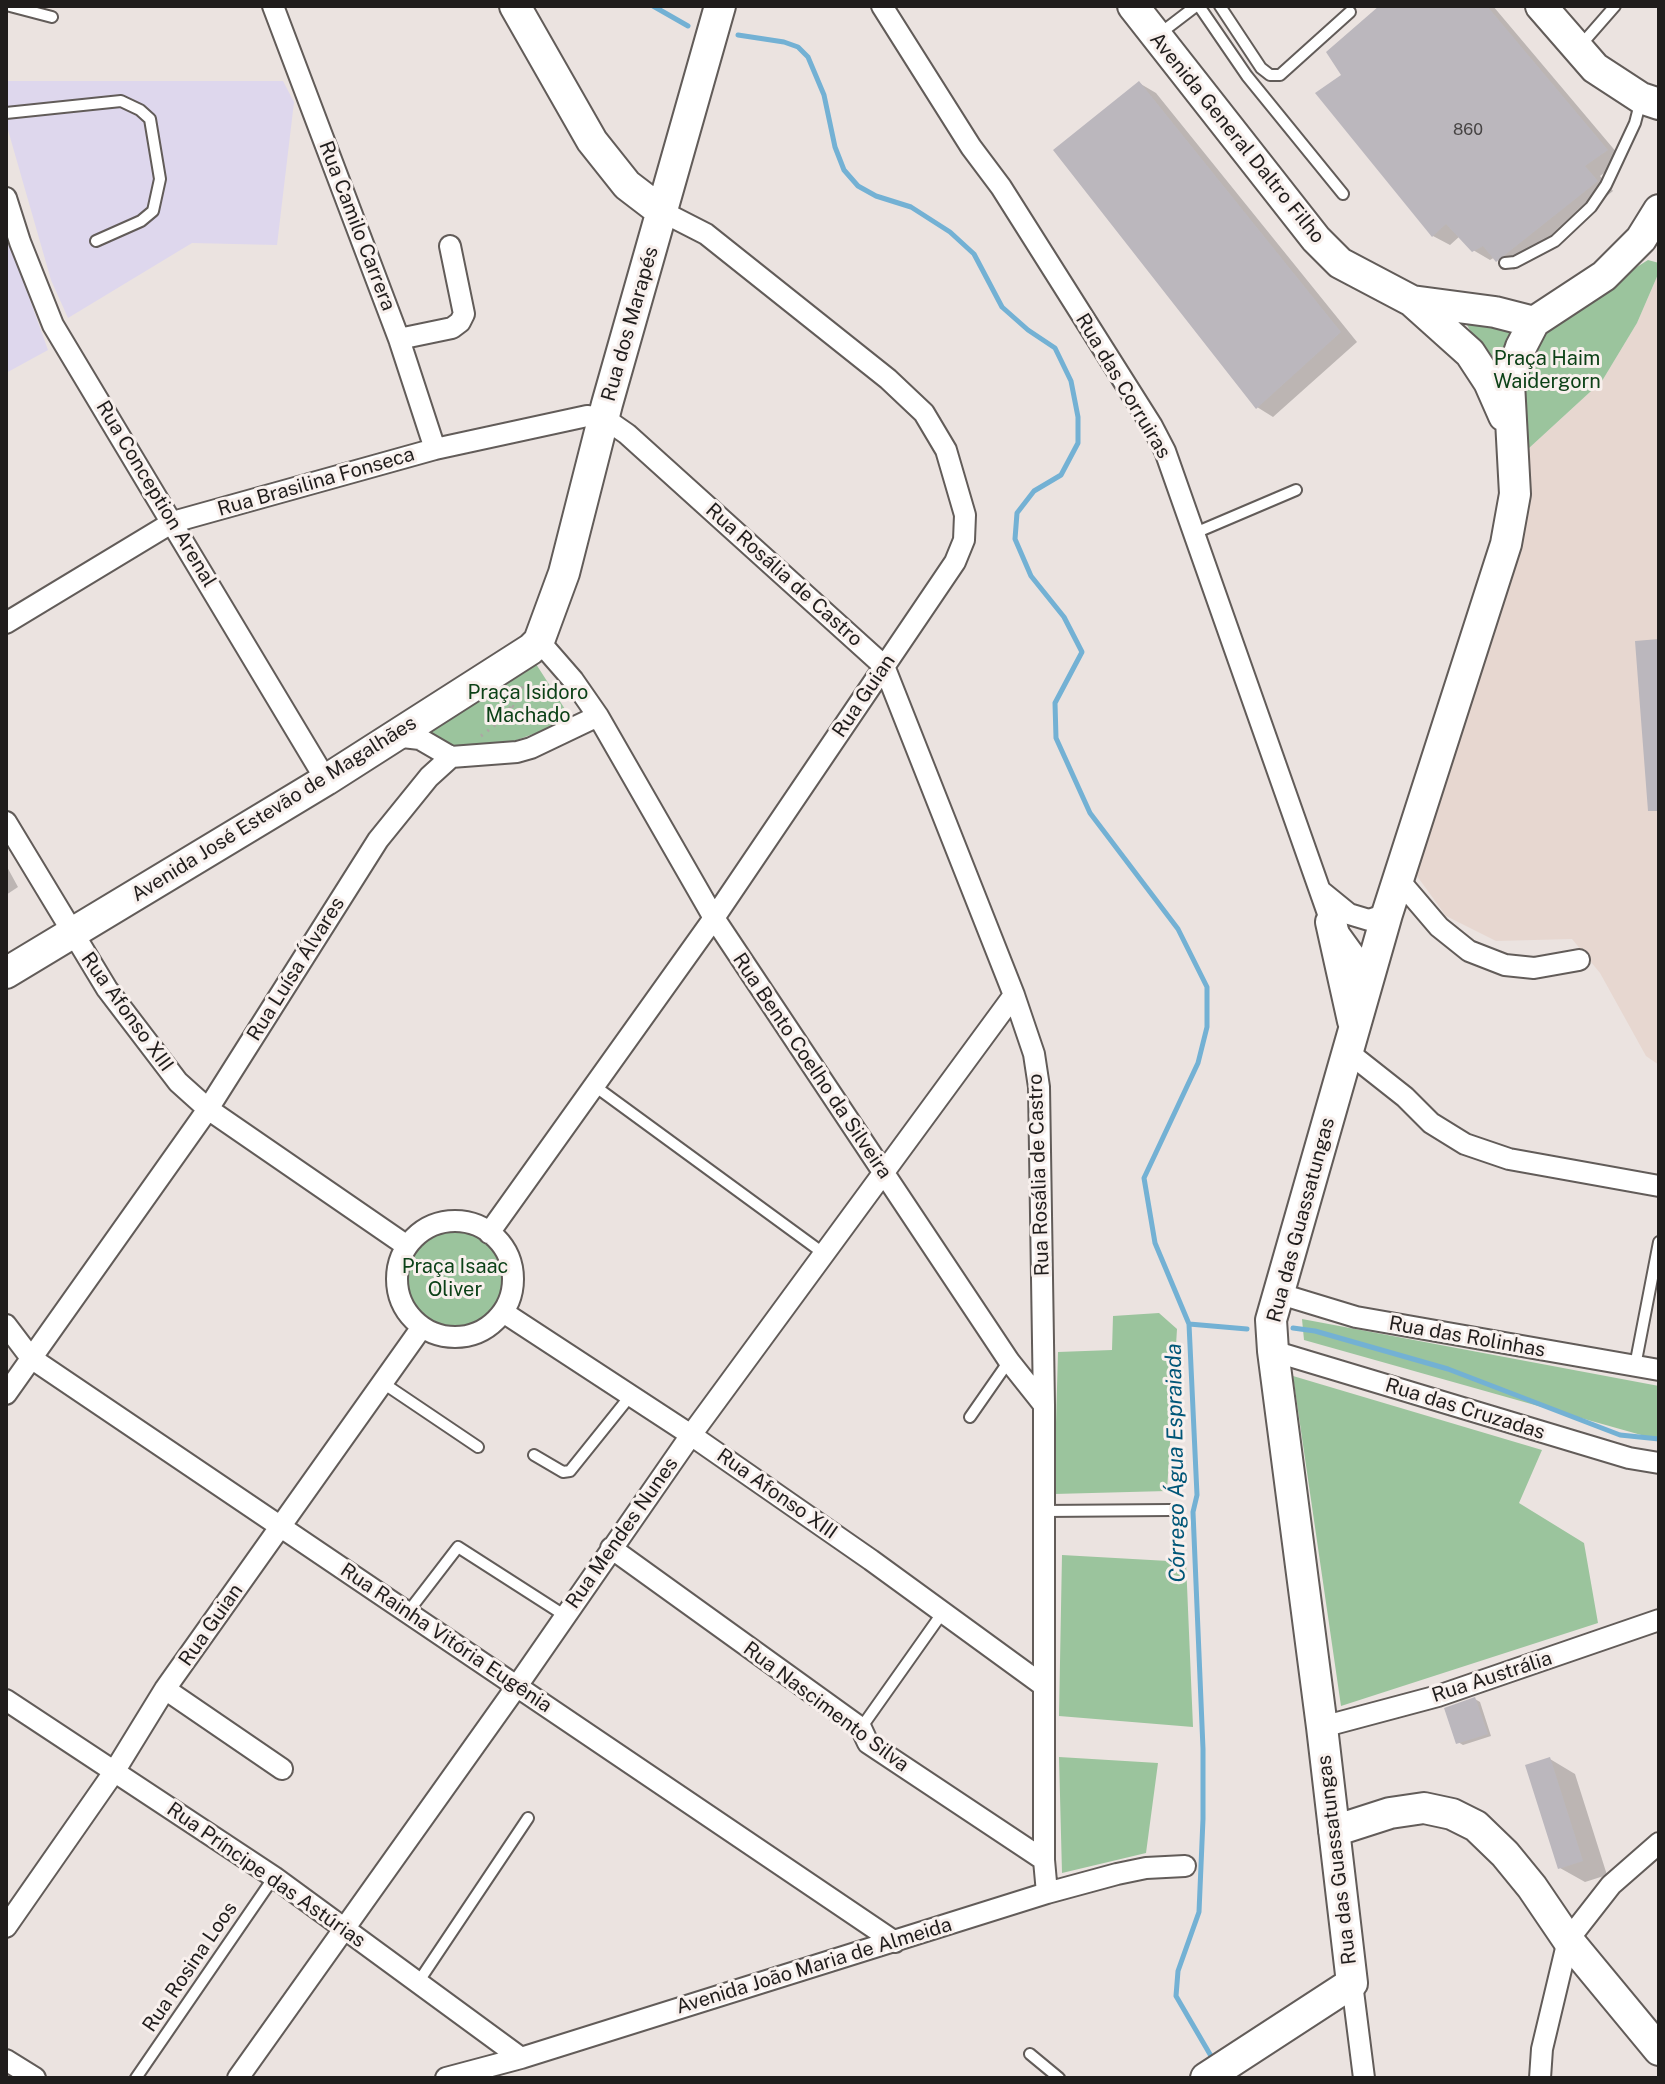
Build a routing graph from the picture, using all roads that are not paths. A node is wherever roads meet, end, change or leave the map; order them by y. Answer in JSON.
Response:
{"nodes":[{"id":1,"x":10,"y":6,"type":"edge"},
{"id":2,"x":273,"y":6,"type":"edge"},
{"id":3,"x":515,"y":6,"type":"edge"},
{"id":4,"x":720,"y":6,"type":"edge"},
{"id":5,"x":882,"y":6,"type":"edge"},
{"id":6,"x":1133,"y":6,"type":"edge"},
{"id":7,"x":1198,"y":6,"type":"edge"},
{"id":8,"x":1220,"y":6,"type":"edge"},
{"id":9,"x":1541,"y":6,"type":"edge"},
{"id":10,"x":1615,"y":6,"type":"edge"},
{"id":11,"x":1350,"y":12,"type":"dead end"},
{"id":12,"x":52,"y":17,"type":"dead end"},
{"id":13,"x":1156,"y":36,"type":"junction"},
{"id":14,"x":1577,"y":50,"type":"junction"},
{"id":15,"x":1650,"y":101,"type":"edge"},
{"id":16,"x":6,"y":113,"type":"edge"},
{"id":17,"x":1343,"y":194,"type":"dead end"},
{"id":18,"x":6,"y":198,"type":"edge"},
{"id":19,"x":1659,"y":210,"type":"edge"},
{"id":20,"x":661,"y":211,"type":"junction"},
{"id":21,"x":96,"y":241,"type":"dead end"},
{"id":22,"x":450,"y":246,"type":"dead end"},
{"id":23,"x":1505,"y":263,"type":"dead end"},
{"id":24,"x":1412,"y":301,"type":"junction"},
{"id":25,"x":1534,"y":322,"type":"junction"},
{"id":26,"x":399,"y":339,"type":"junction"},
{"id":27,"x":604,"y":418,"type":"junction"},
{"id":28,"x":1511,"y":432,"type":"junction"},
{"id":29,"x":435,"y":449,"type":"junction"},
{"id":30,"x":1296,"y":490,"type":"dead end"},
{"id":31,"x":173,"y":522,"type":"junction"},
{"id":32,"x":1195,"y":533,"type":"junction"},
{"id":33,"x":6,"y":623,"type":"edge"},
{"id":34,"x":535,"y":645,"type":"junction"},
{"id":35,"x":884,"y":666,"type":"junction"},
{"id":36,"x":598,"y":716,"type":"junction"},
{"id":37,"x":394,"y":736,"type":"junction"},
{"id":38,"x":451,"y":757,"type":"junction"},
{"id":39,"x":326,"y":780,"type":"junction"},
{"id":40,"x":6,"y":822,"type":"edge"},
{"id":41,"x":1398,"y":879,"type":"junction"},
{"id":42,"x":1322,"y":892,"type":"junction"},
{"id":43,"x":1387,"y":914,"type":"junction"},
{"id":44,"x":714,"y":918,"type":"junction"},
{"id":45,"x":1331,"y":922,"type":"junction"},
{"id":46,"x":71,"y":934,"type":"junction"},
{"id":47,"x":1579,"y":960,"type":"dead end"},
{"id":48,"x":6,"y":973,"type":"edge"},
{"id":49,"x":1370,"y":976,"type":"junction"},
{"id":50,"x":1014,"y":995,"type":"junction"},
{"id":51,"x":1351,"y":1040,"type":"junction"},
{"id":52,"x":596,"y":1087,"type":"junction"},
{"id":53,"x":208,"y":1109,"type":"junction"},
{"id":54,"x":883,"y":1173,"type":"junction"},
{"id":55,"x":1659,"y":1186,"type":"edge"},
{"id":56,"x":489,"y":1233,"type":"junction"},
{"id":57,"x":1659,"y":1242,"type":"edge"},
{"id":58,"x":407,"y":1246,"type":"junction"},
{"id":59,"x":823,"y":1253,"type":"junction"},
{"id":60,"x":1277,"y":1293,"type":"junction"},
{"id":61,"x":503,"y":1312,"type":"junction"},
{"id":62,"x":6,"y":1325,"type":"edge"},
{"id":63,"x":422,"y":1327,"type":"junction"},
{"id":64,"x":1273,"y":1351,"type":"junction"},
{"id":65,"x":31,"y":1358,"type":"junction"},
{"id":66,"x":1009,"y":1361,"type":"junction"},
{"id":67,"x":1635,"y":1366,"type":"junction"},
{"id":68,"x":1659,"y":1370,"type":"edge"},
{"id":69,"x":383,"y":1383,"type":"junction"},
{"id":70,"x":6,"y":1394,"type":"edge"},
{"id":71,"x":631,"y":1395,"type":"junction"},
{"id":72,"x":1044,"y":1405,"type":"junction"},
{"id":73,"x":970,"y":1417,"type":"dead end"},
{"id":74,"x":691,"y":1435,"type":"junction"},
{"id":75,"x":478,"y":1447,"type":"dead end"},
{"id":76,"x":534,"y":1455,"type":"dead end"},
{"id":77,"x":1659,"y":1463,"type":"edge"},
{"id":78,"x":1170,"y":1510,"type":"dead end"},
{"id":79,"x":1044,"y":1511,"type":"junction"},
{"id":80,"x":280,"y":1527,"type":"junction"},
{"id":81,"x":611,"y":1548,"type":"junction"},
{"id":82,"x":408,"y":1612,"type":"junction"},
{"id":83,"x":944,"y":1612,"type":"junction"},
{"id":84,"x":564,"y":1615,"type":"junction"},
{"id":85,"x":1659,"y":1620,"type":"edge"},
{"id":86,"x":517,"y":1686,"type":"junction"},
{"id":87,"x":1044,"y":1686,"type":"junction"},
{"id":88,"x":165,"y":1689,"type":"junction"},
{"id":89,"x":6,"y":1700,"type":"edge"},
{"id":90,"x":1322,"y":1727,"type":"junction"},
{"id":91,"x":861,"y":1728,"type":"junction"},
{"id":92,"x":282,"y":1769,"type":"dead end"},
{"id":93,"x":114,"y":1772,"type":"junction"},
{"id":94,"x":528,"y":1818,"type":"dead end"},
{"id":95,"x":1334,"y":1831,"type":"junction"},
{"id":96,"x":1658,"y":1845,"type":"edge"},
{"id":97,"x":1044,"y":1860,"type":"junction"},
{"id":98,"x":1185,"y":1866,"type":"dead end"},
{"id":99,"x":274,"y":1877,"type":"junction"},
{"id":100,"x":1047,"y":1893,"type":"junction"},
{"id":101,"x":6,"y":1927,"type":"edge"},
{"id":102,"x":342,"y":1928,"type":"junction"},
{"id":103,"x":1568,"y":1940,"type":"junction"},
{"id":104,"x":895,"y":1942,"type":"junction"},
{"id":105,"x":419,"y":1981,"type":"junction"},
{"id":106,"x":1352,"y":1983,"type":"junction"},
{"id":107,"x":1659,"y":2050,"type":"edge"},
{"id":108,"x":1030,"y":2054,"type":"dead end"},
{"id":109,"x":521,"y":2058,"type":"junction"},
{"id":110,"x":6,"y":2060,"type":"edge"},
{"id":111,"x":35,"y":2078,"type":"edge"},
{"id":112,"x":136,"y":2078,"type":"edge"},
{"id":113,"x":238,"y":2078,"type":"edge"},
{"id":114,"x":446,"y":2078,"type":"edge"},
{"id":115,"x":1059,"y":2078,"type":"edge"},
{"id":116,"x":1206,"y":2078,"type":"edge"},
{"id":117,"x":1364,"y":2078,"type":"edge"},
{"id":118,"x":1540,"y":2078,"type":"edge"}],
"edges":[{"from":1,"to":12,"type":"lane"},
{"from":2,"to":26,"type":"street","name":"Rua Camilo Carrera"},
{"from":3,"to":20,"type":"street"},
{"from":4,"to":20,"type":"street","name":"Rua dos Marapés"},
{"from":5,"to":32,"type":"street","name":"Rua das Corruiras"},
{"from":6,"to":13,"type":"street","name":"Avenida General Daltro Filho"},
{"from":7,"to":13,"type":"lane"},
{"from":7,"to":17,"type":"lane"},
{"from":8,"to":11,"type":"lane"},
{"from":9,"to":14,"type":"street"},
{"from":10,"to":14,"type":"lane"},
{"from":13,"to":24,"type":"street","name":"Avenida General Daltro Filho"},
{"from":14,"to":15,"type":"street"},
{"from":15,"to":23,"type":"lane"},
{"from":16,"to":21,"type":"lane"},
{"from":18,"to":31,"type":"street","name":"Rua Conception Arenal"},
{"from":19,"to":25,"type":"street"},
{"from":20,"to":27,"type":"street","name":"Rua dos Marapés"},
{"from":20,"to":35,"type":"street","name":"Rua Guian"},
{"from":22,"to":26,"type":"street"},
{"from":24,"to":25,"type":"street","name":"Avenida General Daltro Filho"},
{"from":24,"to":28,"type":"street"},
{"from":25,"to":28,"type":"street"},
{"from":26,"to":29,"type":"street","name":"Rua Camilo Carrera"},
{"from":27,"to":29,"type":"street","name":"Rua Brasilina Fonseca"},
{"from":27,"to":34,"type":"street","name":"Rua dos Marapés"},
{"from":27,"to":35,"type":"street","name":"Rua Rosália de Castro"},
{"from":28,"to":41,"type":"street","name":"Rua das Guassatungas"},
{"from":29,"to":31,"type":"street","name":"Rua Brasilina Fonseca"},
{"from":30,"to":32,"type":"lane"},
{"from":31,"to":33,"type":"street","name":"Rua Brasilina Fonseca"},
{"from":31,"to":39,"type":"street","name":"Rua Conception Arenal"},
{"from":32,"to":42,"type":"street","name":"Rua das Corruiras"},
{"from":34,"to":36,"type":"street"},
{"from":34,"to":37,"type":"street","name":"Avenida José Estevão de Magalhães"},
{"from":35,"to":44,"type":"street","name":"Rua Guian"},
{"from":35,"to":50,"type":"street","name":"Rua Rosália de Castro"},
{"from":36,"to":38,"type":"street"},
{"from":36,"to":44,"type":"street","name":"Rua Bento Coelho da Silveira"},
{"from":37,"to":38,"type":"street"},
{"from":37,"to":39,"type":"street","name":"Avenida José Estevão de Magalhães"},
{"from":38,"to":53,"type":"street","name":"Rua Luísa Álvares"},
{"from":39,"to":46,"type":"street","name":"Avenida José Estevão de Magalhães"},
{"from":40,"to":46,"type":"street","name":"Rua Afonso XIII"},
{"from":41,"to":43,"type":"street","name":"Rua das Guassatungas"},
{"from":41,"to":47,"type":"street"},
{"from":42,"to":43,"type":"street"},
{"from":42,"to":45,"type":"street","name":"Rua das Corruiras"},
{"from":43,"to":49,"type":"street","name":"Rua das Guassatungas"},
{"from":44,"to":52,"type":"street","name":"Rua Guian"},
{"from":44,"to":54,"type":"street","name":"Rua Bento Coelho da Silveira"},
{"from":45,"to":49,"type":"street","name":"Rua das Corruiras"},
{"from":45,"to":51,"type":"street"},
{"from":46,"to":48,"type":"street","name":"Avenida José Estevão de Magalhães"},
{"from":46,"to":53,"type":"street","name":"Rua Afonso XIII"},
{"from":49,"to":51,"type":"street","name":"Rua das Guassatungas"},
{"from":50,"to":54,"type":"street","name":"Rua Mendes Nunes"},
{"from":50,"to":72,"type":"street","name":"Rua Rosália de Castro"},
{"from":51,"to":55,"type":"street"},
{"from":51,"to":60,"type":"street","name":"Rua das Guassatungas"},
{"from":52,"to":56,"type":"street","name":"Rua Guian"},
{"from":52,"to":59,"type":"lane"},
{"from":53,"to":58,"type":"street","name":"Rua Afonso XIII"},
{"from":53,"to":65,"type":"street","name":"Rua Luísa Álvares"},
{"from":54,"to":59,"type":"street","name":"Rua Mendes Nunes"},
{"from":54,"to":66,"type":"street","name":"Rua Bento Coelho da Silveira"},
{"from":56,"to":58,"type":"street"},
{"from":56,"to":61,"type":"street"},
{"from":57,"to":67,"type":"lane"},
{"from":58,"to":63,"type":"street"},
{"from":59,"to":74,"type":"street","name":"Rua Mendes Nunes"},
{"from":60,"to":64,"type":"street","name":"Rua das Guassatungas"},
{"from":60,"to":67,"type":"street","name":"Rua das Rolinhas"},
{"from":61,"to":63,"type":"street"},
{"from":61,"to":71,"type":"street","name":"Rua Afonso XIII"},
{"from":62,"to":65,"type":"street","name":"Rua Rainha Vitória Eugênia"},
{"from":63,"to":69,"type":"street","name":"Rua Guian"},
{"from":64,"to":77,"type":"street","name":"Rua das Cruzadas"},
{"from":64,"to":90,"type":"street","name":"Rua das Guassatungas"},
{"from":65,"to":70,"type":"street","name":"Rua Luísa Álvares"},
{"from":65,"to":80,"type":"street","name":"Rua Rainha Vitória Eugênia"},
{"from":66,"to":72,"type":"street","name":"Rua Bento Coelho da Silveira"},
{"from":66,"to":73,"type":"lane"},
{"from":67,"to":68,"type":"street","name":"Rua das Rolinhas"},
{"from":69,"to":75,"type":"lane"},
{"from":69,"to":80,"type":"street","name":"Rua Guian"},
{"from":71,"to":74,"type":"street","name":"Rua Afonso XIII"},
{"from":71,"to":76,"type":"lane"},
{"from":72,"to":79,"type":"street","name":"Rua Rosália de Castro"},
{"from":74,"to":81,"type":"street","name":"Rua Mendes Nunes"},
{"from":74,"to":83,"type":"street","name":"Rua Afonso XIII"},
{"from":78,"to":79,"type":"lane"},
{"from":79,"to":87,"type":"street","name":"Rua Rosália de Castro"},
{"from":80,"to":82,"type":"street","name":"Rua Rainha Vitória Eugênia"},
{"from":80,"to":88,"type":"street","name":"Rua Guian"},
{"from":81,"to":84,"type":"street","name":"Rua Mendes Nunes"},
{"from":81,"to":91,"type":"street","name":"Rua Nascimento Silva"},
{"from":82,"to":84,"type":"lane"},
{"from":82,"to":86,"type":"street","name":"Rua Rainha Vitória Eugênia"},
{"from":83,"to":87,"type":"street","name":"Rua Afonso XIII"},
{"from":83,"to":91,"type":"lane"},
{"from":84,"to":86,"type":"street","name":"Rua Mendes Nunes"},
{"from":85,"to":90,"type":"street","name":"Rua Austrália"},
{"from":86,"to":102,"type":"street","name":"Rua Mendes Nunes"},
{"from":86,"to":104,"type":"street","name":"Rua Rainha Vitória Eugênia"},
{"from":87,"to":97,"type":"street","name":"Rua Rosália de Castro"},
{"from":88,"to":92,"type":"street"},
{"from":88,"to":93,"type":"street","name":"Rua Guian"},
{"from":89,"to":93,"type":"street","name":"Rua Príncipe das Astúrias"},
{"from":90,"to":95,"type":"street","name":"Rua das Guassatungas"},
{"from":91,"to":97,"type":"street","name":"Rua Nascimento Silva"},
{"from":93,"to":99,"type":"street","name":"Rua Príncipe das Astúrias"},
{"from":93,"to":101,"type":"street","name":"Rua Guian"},
{"from":94,"to":105,"type":"lane"},
{"from":95,"to":103,"type":"street"},
{"from":95,"to":106,"type":"street","name":"Rua das Guassatungas"},
{"from":96,"to":103,"type":"street"},
{"from":97,"to":100,"type":"street","name":"Rua Rosália de Castro"},
{"from":98,"to":100,"type":"street","name":"Avenida João Maria de Almeida"},
{"from":99,"to":102,"type":"street","name":"Rua Príncipe das Astúrias"},
{"from":99,"to":112,"type":"lane","name":"Rua Rosina Loos"},
{"from":100,"to":104,"type":"street","name":"Avenida João Maria de Almeida"},
{"from":102,"to":105,"type":"street","name":"Rua Príncipe das Astúrias"},
{"from":102,"to":113,"type":"street","name":"Rua Mendes Nunes"},
{"from":103,"to":107,"type":"street"},
{"from":103,"to":118,"type":"street"},
{"from":104,"to":109,"type":"street","name":"Avenida João Maria de Almeida"},
{"from":105,"to":109,"type":"street","name":"Rua Príncipe das Astúrias"},
{"from":106,"to":116,"type":"street"},
{"from":106,"to":117,"type":"street","name":"Rua das Guassatungas"},
{"from":108,"to":115,"type":"lane"},
{"from":109,"to":114,"type":"street","name":"Avenida João Maria de Almeida"},
{"from":110,"to":111,"type":"street"}]}
